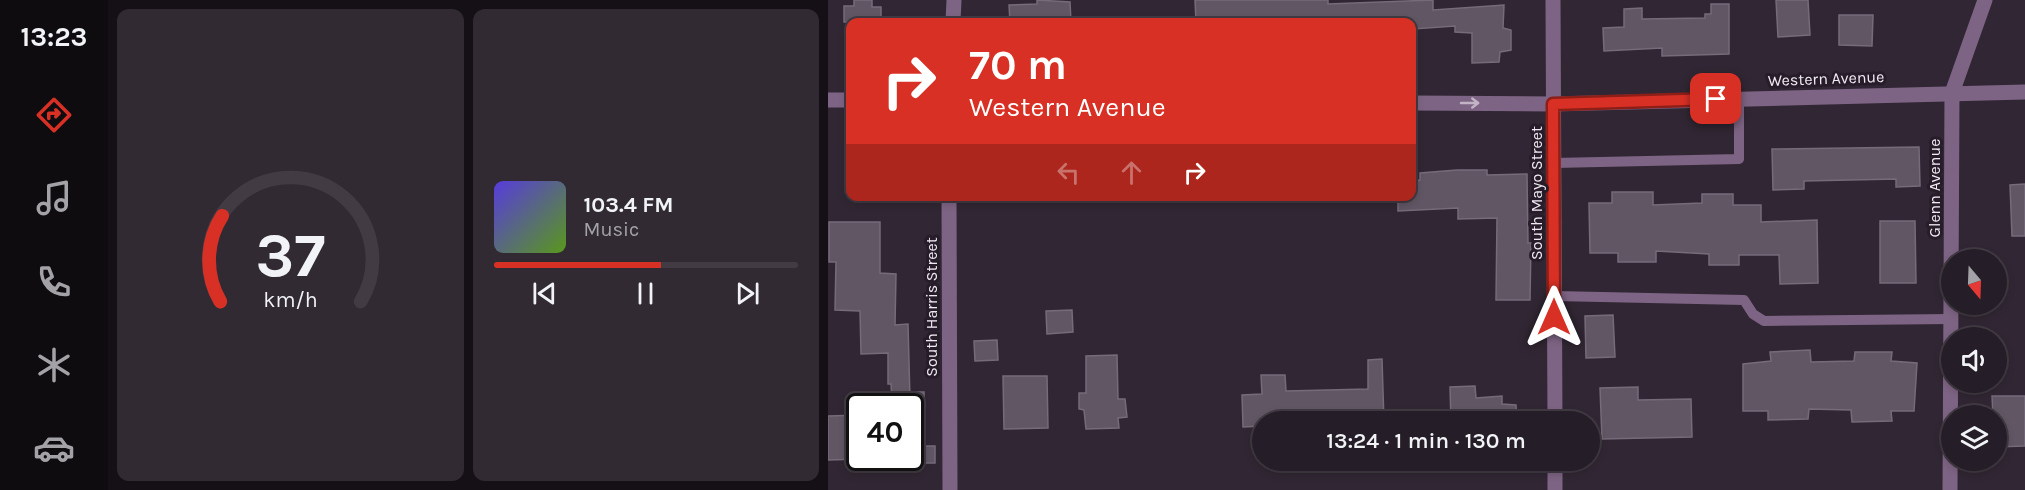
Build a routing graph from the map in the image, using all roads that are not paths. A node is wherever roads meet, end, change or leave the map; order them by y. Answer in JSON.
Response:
{"nodes":[{"id":1,"x":954,"y":0,"type":"edge"},
{"id":2,"x":1553,"y":0,"type":"edge"},
{"id":3,"x":1985,"y":0,"type":"edge"},
{"id":4,"x":953,"y":18,"type":"edge"},
{"id":5,"x":2025,"y":92,"type":"edge"},
{"id":6,"x":1952,"y":93,"type":"junction"},
{"id":7,"x":1739,"y":99,"type":"junction"},
{"id":8,"x":828,"y":100,"type":"edge"},
{"id":9,"x":846,"y":100,"type":"edge"},
{"id":10,"x":1416,"y":103,"type":"edge"},
{"id":11,"x":1553,"y":104,"type":"junction"},
{"id":12,"x":1554,"y":163,"type":"junction"},
{"id":13,"x":949,"y":201,"type":"edge"},
{"id":14,"x":1554,"y":296,"type":"junction"},
{"id":15,"x":1951,"y":319,"type":"junction"},
{"id":16,"x":1554,"y":411,"type":"edge"},
{"id":17,"x":1555,"y":471,"type":"edge"},
{"id":18,"x":950,"y":490,"type":"edge"},
{"id":19,"x":1555,"y":490,"type":"edge"},
{"id":20,"x":1950,"y":490,"type":"edge"}],
"edges":[{"from":1,"to":4,"type":"street"},
{"from":2,"to":11,"type":"street","name":"South Mayo Street"},
{"from":3,"to":6,"type":"street","name":"Glenn Avenue"},
{"from":5,"to":6,"type":"street","name":"Western Avenue"},
{"from":6,"to":7,"type":"street","name":"Western Avenue"},
{"from":6,"to":15,"type":"street","name":"Glenn Avenue"},
{"from":7,"to":11,"type":"street","name":"Western Avenue"},
{"from":7,"to":12,"type":"lane"},
{"from":8,"to":9,"type":"street"},
{"from":10,"to":11,"type":"street","name":"Western Avenue","one_way":true},
{"from":11,"to":12,"type":"street","name":"South Mayo Street"},
{"from":12,"to":14,"type":"street","name":"South Mayo Street"},
{"from":13,"to":18,"type":"street","name":"South Harris Street"},
{"from":14,"to":15,"type":"lane"},
{"from":14,"to":16,"type":"street","name":"South Mayo Street"},
{"from":15,"to":20,"type":"street","name":"Glenn Avenue"},
{"from":17,"to":19,"type":"street"}]}
